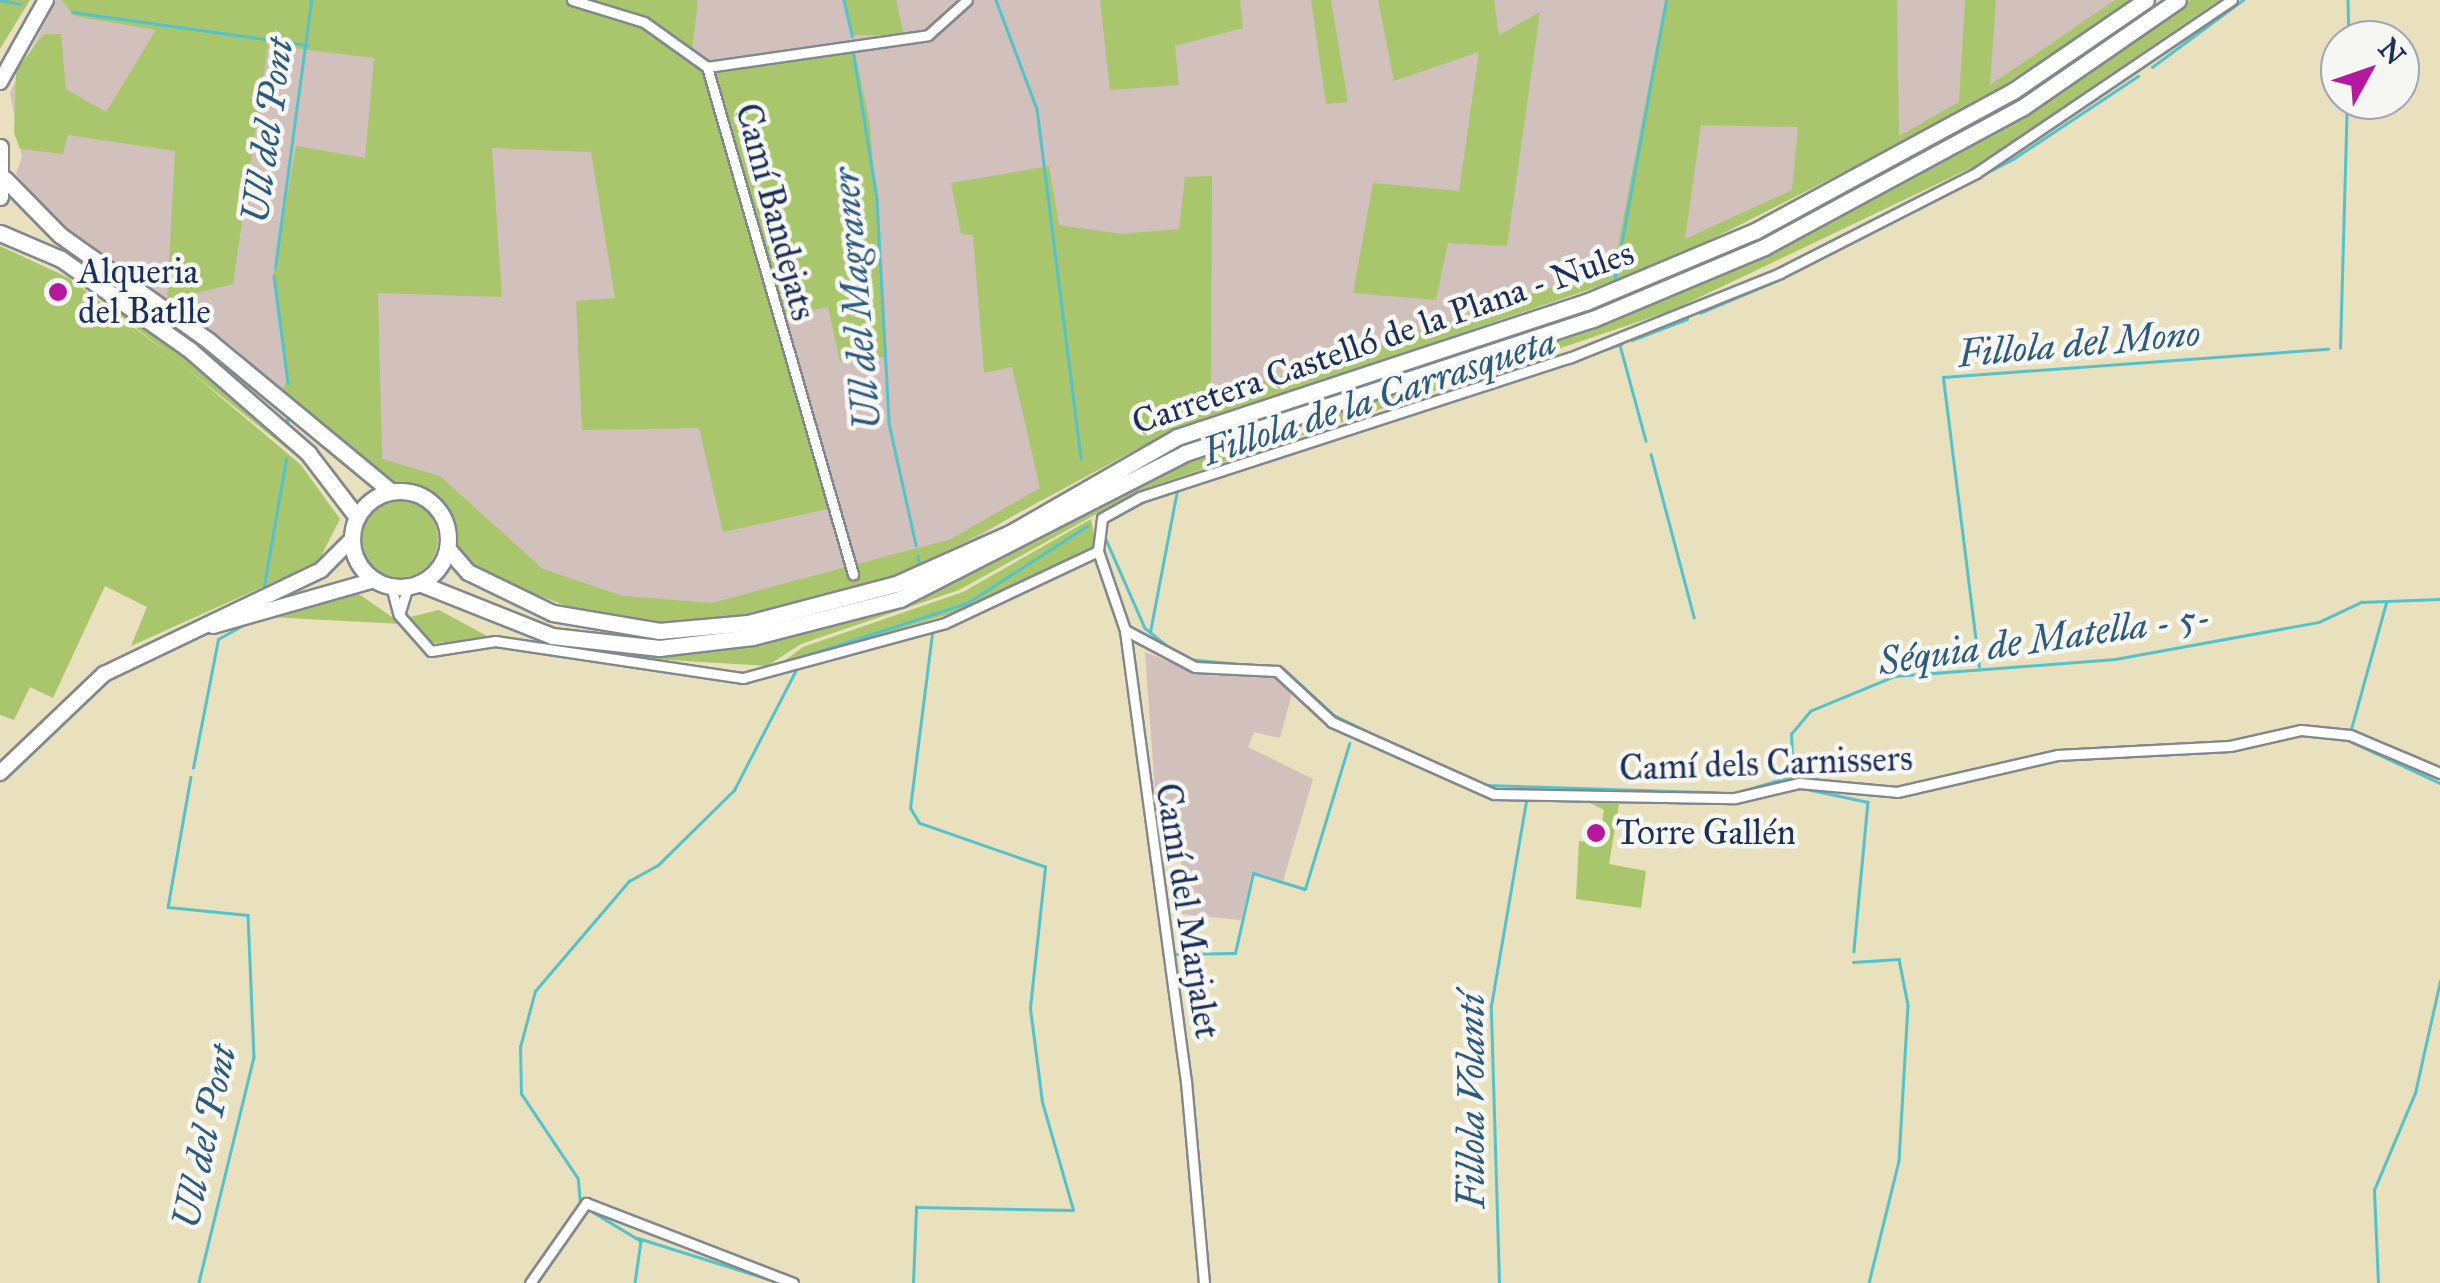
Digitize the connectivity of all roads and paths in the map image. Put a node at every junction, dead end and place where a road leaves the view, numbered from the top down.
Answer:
1 (42, 0) edge
2 (572, 0) edge
3 (967, 0) edge
4 (2146, 0) edge
5 (2178, 0) edge
6 (2232, 0) edge
7 (0, 61) edge
8 (707, 67) junction
9 (0, 82) edge
10 (0, 147) edge
11 (5, 179) junction
12 (0, 198) edge
13 (0, 233) edge
14 (390, 492) junction
15 (357, 517) junction
16 (352, 539) junction
17 (447, 548) junction
18 (1098, 551) junction
19 (853, 574) dead end
20 (383, 583) junction
21 (414, 584) junction
22 (399, 615) junction
23 (1124, 630) junction
24 (155, 645) junction
25 (0, 773) edge
26 (2440, 773) edge
27 (530, 1283) edge
28 (793, 1283) edge
29 (1204, 1283) edge

1 - 7 main road
1 - 9 main road
2 - 8 street, Camí Bandejats
3 - 8 street
4 - 17 main road, Carretera Castelló de la Plana - Nules
5 - 21 main road, Carretera Castelló de la Plana - Nules
6 - 18 street
8 - 19 street, Camí Bandejats
10 - 11 main road
11 - 12 main road
11 - 14 main road
13 - 15 main road
14 - 15 main road
14 - 17 main road
15 - 16 main road
16 - 20 main road
16 - 24 main road
17 - 21 main road
18 - 22 street
18 - 23 street, Camí del Marjalet
20 - 21 main road
20 - 22 street
20 - 24 main road
21 - 22 street
23 - 26 street, Camí dels Carnissers
23 - 29 street, Camí del Marjalet
24 - 25 main road
27 - 28 street

